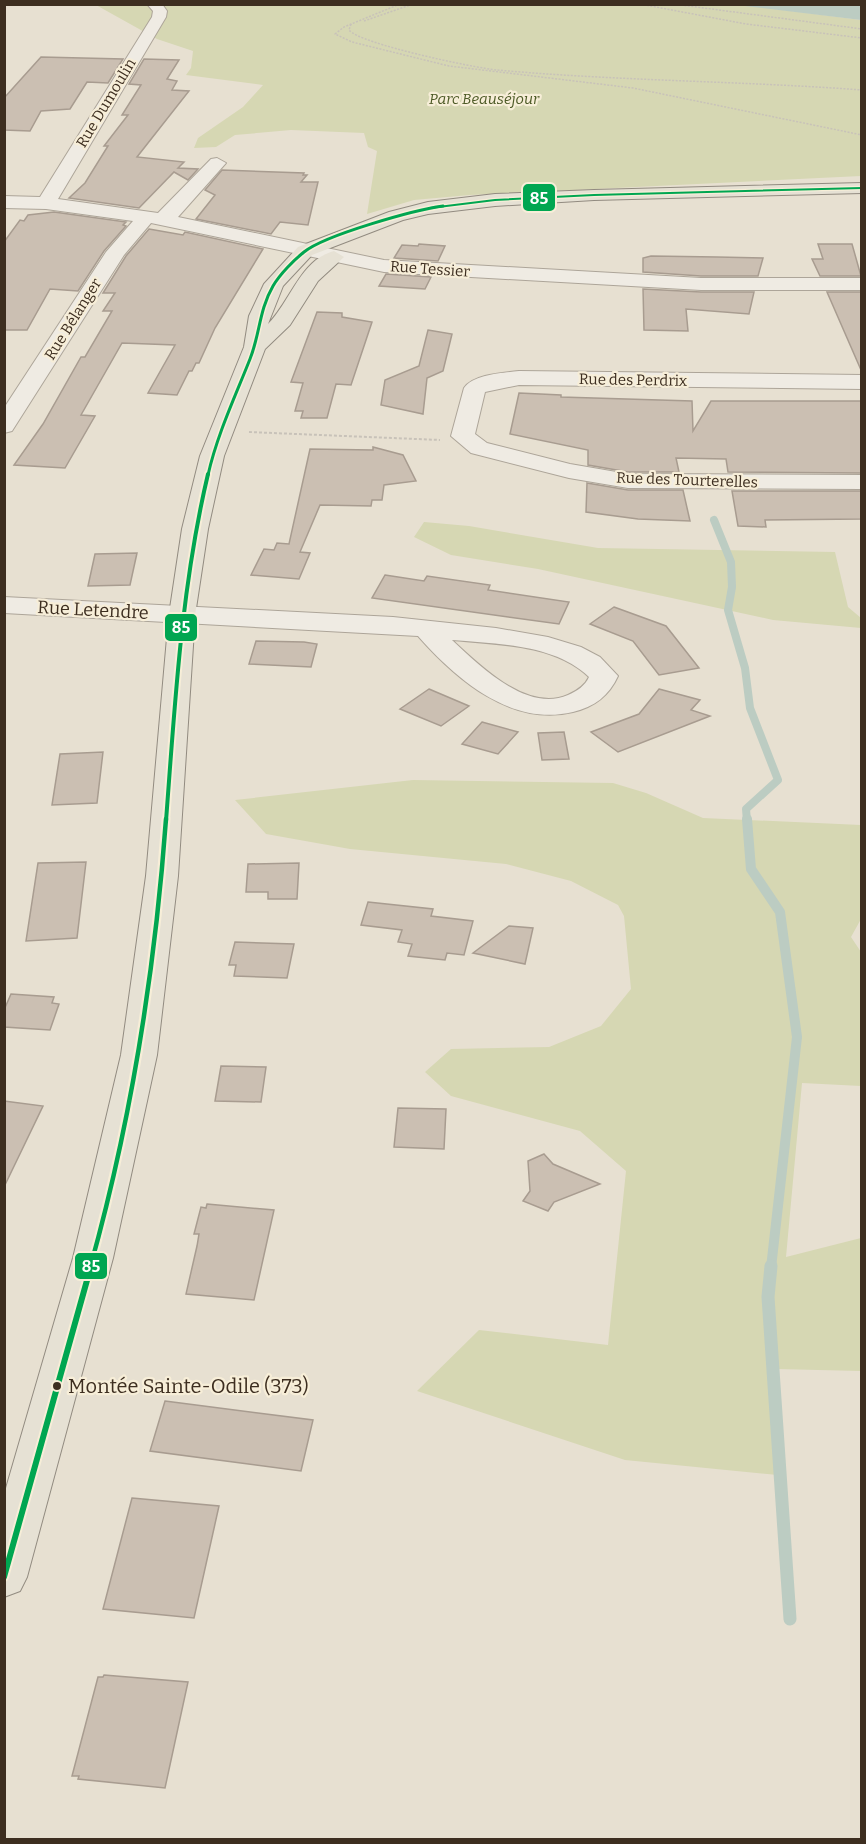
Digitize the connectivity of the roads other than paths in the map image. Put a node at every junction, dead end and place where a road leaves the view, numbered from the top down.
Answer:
1 (154, 4) edge
2 (217, 163) dead end
3 (861, 188) edge
4 (674, 195) junction
5 (12, 202) edge
6 (46, 203) junction
7 (155, 218) junction
8 (4, 223) edge
9 (305, 251) junction
10 (333, 257) junction
11 (861, 284) edge
12 (255, 347) junction
13 (861, 382) edge
14 (4, 426) edge
15 (474, 445) joint
16 (861, 482) edge
17 (4, 605) edge
18 (182, 615) junction
19 (426, 629) junction
20 (16, 1499) edge
21 (4, 1577) edge

1 - 6 street, Rue Dumoulin
2 - 7 street, Rue Bélanger
3 - 4 main road
4 - 9 main road
4 - 10 main road
5 - 6 street, Rue Tessier
5 - 8 street
6 - 7 street, Rue Tessier
7 - 9 street, Rue Tessier
7 - 14 street, Rue Bélanger
9 - 10 street, Rue Tessier
9 - 12 main road
10 - 11 street, Rue Tessier
10 - 12 main road
12 - 18 main road
13 - 15 street, Rue des Perdrix
15 - 16 street, Rue des Tourterelles
17 - 18 street, Rue Letendre
18 - 19 street, Rue Letendre
18 - 20 main road
19 - 19 street, Rue Letendre
20 - 21 main road

